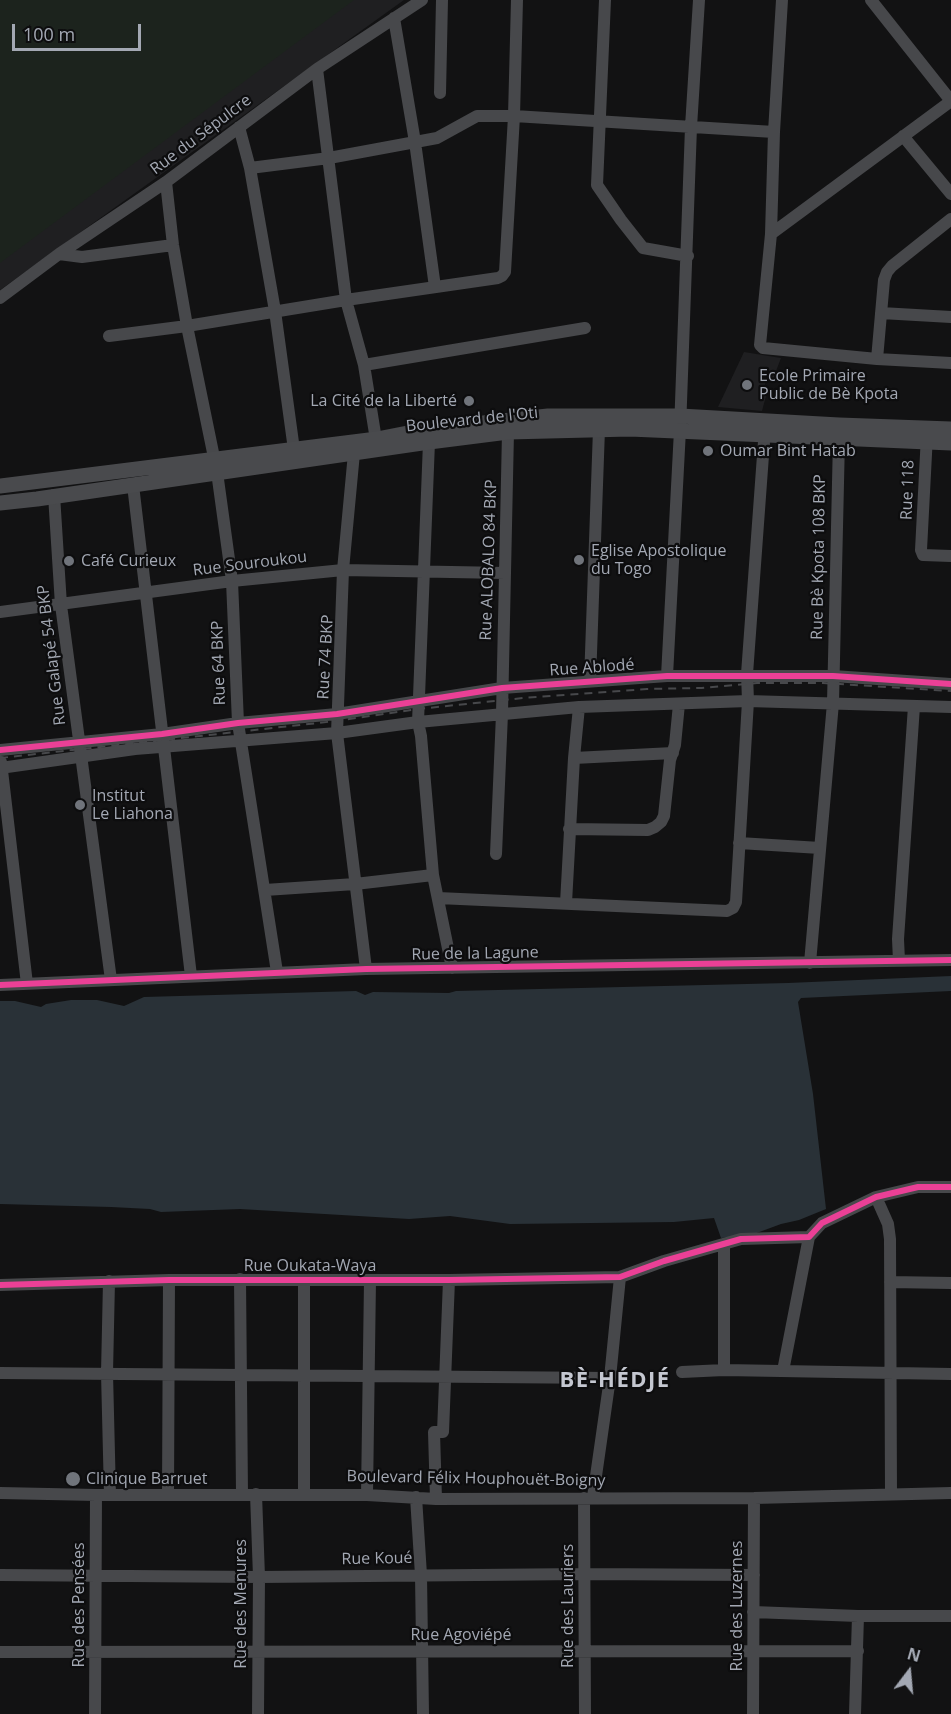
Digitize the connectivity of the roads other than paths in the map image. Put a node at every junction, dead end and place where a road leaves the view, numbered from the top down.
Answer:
1 (422, 0) edge
2 (442, 0) edge
3 (517, 0) edge
4 (605, 0) edge
5 (699, 0) edge
6 (782, 0) edge
7 (871, 0) edge
8 (394, 18) junction
9 (318, 69) junction
10 (440, 93) dead end
11 (951, 101) edge
12 (514, 116) junction
13 (600, 122) junction
14 (238, 127) junction
15 (691, 127) junction
16 (774, 132) junction
17 (903, 136) junction
18 (415, 142) junction
19 (328, 158) junction
20 (250, 168) junction
21 (166, 182) junction
22 (951, 194) edge
23 (951, 219) edge
24 (771, 234) junction
25 (173, 245) junction
26 (59, 254) junction
27 (688, 256) junction
28 (435, 288) junction
29 (0, 298) edge
30 (346, 300) junction
31 (275, 311) junction
32 (881, 313) junction
33 (951, 317) edge
34 (187, 326) junction
35 (585, 328) dead end
36 (109, 336) dead end
37 (877, 359) junction
38 (951, 363) edge
39 (364, 365) junction
40 (549, 423) junction
41 (680, 423) junction
42 (765, 428) junction
43 (599, 429) junction
44 (951, 429) edge
45 (508, 432) junction
46 (927, 434) junction
47 (839, 439) junction
48 (429, 442) junction
49 (951, 443) edge
50 (377, 444) junction
51 (354, 453) junction
52 (294, 455) junction
53 (216, 465) junction
54 (133, 485) junction
55 (0, 486) edge
56 (54, 495) junction
57 (0, 503) edge
58 (951, 556) edge
59 (344, 570) junction
60 (424, 571) junction
61 (506, 573) junction
62 (232, 581) junction
63 (147, 594) junction
64 (60, 605) junction
65 (0, 612) edge
66 (747, 674) junction
67 (667, 676) junction
68 (833, 676) junction
69 (590, 681) junction
70 (951, 684) edge
71 (502, 688) junction
72 (418, 701) junction
73 (748, 701) junction
74 (833, 703) junction
75 (679, 704) junction
76 (914, 706) junction
77 (579, 707) junction
78 (951, 707) edge
79 (337, 714) junction
80 (502, 714) junction
81 (418, 722) junction
82 (238, 723) junction
83 (337, 733) junction
84 (163, 740) junction
85 (240, 740) junction
86 (79, 741) junction
87 (0, 750) edge
88 (673, 753) junction
89 (82, 757) junction
90 (574, 758) junction
91 (1, 764) edge
92 (569, 828) junction
93 (739, 843) junction
94 (820, 848) junction
95 (496, 854) dead end
96 (434, 875) junction
97 (355, 884) junction
98 (265, 890) junction
99 (438, 898) junction
100 (566, 903) junction
101 (951, 960) edge
102 (899, 961) junction
103 (810, 963) junction
104 (452, 968) junction
105 (366, 969) junction
106 (277, 972) junction
107 (191, 976) junction
108 (111, 980) junction
109 (27, 984) junction
110 (0, 985) edge
111 (951, 1187) edge
112 (876, 1197) junction
113 (809, 1237) junction
114 (724, 1244) junction
115 (620, 1277) junction
116 (240, 1279) junction
117 (169, 1280) junction
118 (304, 1280) junction
119 (370, 1280) junction
120 (449, 1280) junction
121 (109, 1281) junction
122 (890, 1282) junction
123 (951, 1283) edge
124 (0, 1285) edge
125 (724, 1370) junction
126 (783, 1371) junction
127 (682, 1372) dead end
128 (0, 1373) edge
129 (107, 1373) junction
130 (169, 1374) junction
131 (889, 1374) junction
132 (951, 1374) edge
133 (240, 1375) junction
134 (304, 1376) junction
135 (370, 1376) junction
136 (444, 1376) junction
137 (610, 1377) junction
138 (0, 1493) edge
139 (951, 1493) edge
140 (168, 1494) junction
141 (242, 1494) junction
142 (256, 1494) junction
143 (304, 1494) junction
144 (891, 1494) junction
145 (96, 1495) junction
146 (110, 1495) junction
147 (367, 1495) junction
148 (416, 1497) junction
149 (588, 1498) junction
150 (754, 1498) junction
151 (436, 1499) junction
152 (585, 1574) junction
153 (0, 1575) edge
154 (96, 1575) junction
155 (421, 1575) junction
156 (754, 1575) junction
157 (259, 1577) junction
158 (753, 1612) junction
159 (858, 1616) junction
160 (951, 1616) edge
161 (421, 1651) junction
162 (754, 1651) junction
163 (858, 1651) junction
164 (0, 1652) edge
165 (259, 1652) junction
166 (585, 1652) junction
167 (95, 1653) junction
168 (95, 1714) edge
169 (258, 1714) edge
170 (423, 1714) edge
171 (585, 1714) edge
172 (753, 1714) edge
173 (855, 1714) edge

1 - 8 street, Rue du Sépulcre
2 - 10 street
3 - 12 street
4 - 13 street
5 - 15 street
6 - 16 street
7 - 11 street
8 - 9 street, Rue du Sépulcre
8 - 18 street
9 - 14 street, Rue du Sépulcre
9 - 19 street
11 - 17 street
12 - 13 street
12 - 18 street
12 - 28 street
13 - 15 street
13 - 27 street
14 - 20 street
14 - 21 street, Rue du Sépulcre
15 - 16 street
15 - 27 street
16 - 24 street
17 - 22 street
17 - 24 street
18 - 19 street
18 - 28 street
19 - 20 street
19 - 30 street
20 - 31 street
21 - 25 street, Rue 64 BKP
21 - 26 street, Rue du Sépulcre
23 - 32 street
24 - 37 street
25 - 26 street
25 - 34 street, Rue 64 BKP
26 - 29 street, Rue du Sépulcre
27 - 41 street
28 - 30 street
30 - 31 street
30 - 39 street
31 - 34 street
31 - 52 street
32 - 33 street
32 - 37 street
34 - 36 street
34 - 53 street, Rue 64 BKP
35 - 39 street
37 - 38 street
39 - 50 street
40 - 41 main road, Boulevard de l'Oti
40 - 43 main road, Boulevard de l'Oti
40 - 45 main road, Boulevard de l'Oti
40 - 50 main road, Boulevard de l'Oti
41 - 42 main road, Boulevard de l'Oti
41 - 43 main road, Boulevard de l'Oti
41 - 67 street
42 - 46 main road, Boulevard de l'Oti
42 - 47 main road, Boulevard de l'Oti
42 - 66 street
43 - 69 street
44 - 46 main road, Boulevard de l'Oti
45 - 48 main road, Boulevard de l'Oti
45 - 61 street, Rue ALOBALO 84 BKP
46 - 47 main road, Boulevard de l'Oti
46 - 49 main road, Boulevard de l'Oti
46 - 58 street, Rue 118
47 - 68 street, Rue Bè Kpota 108 BKP
48 - 50 main road, Boulevard de l'Oti
48 - 60 street
50 - 51 main road, Boulevard de l'Oti
50 - 52 main road, Boulevard de l'Oti
51 - 52 main road, Boulevard de l'Oti
51 - 59 street, Rue 74 BKP
52 - 53 main road, Boulevard de l'Oti
53 - 54 main road, Boulevard de l'Oti
53 - 55 main road, Boulevard de l'Oti
53 - 62 street, Rue 64 BKP
54 - 56 main road, Boulevard de l'Oti
54 - 63 street
56 - 57 main road, Boulevard de l'Oti
56 - 64 street, Rue Galapé 54 BKP
59 - 60 street, Rue Souroukou
59 - 62 street, Rue Souroukou
59 - 79 street, Rue 74 BKP
60 - 61 street, Rue Souroukou
60 - 72 street
61 - 71 street, Rue ALOBALO 84 BKP
62 - 63 street, Rue Souroukou
62 - 82 street, Rue 64 BKP
63 - 64 street, Rue Souroukou
63 - 84 street
64 - 65 street, Rue Souroukou
64 - 86 street, Rue Galapé 54 BKP
66 - 67 street, Rue Ablodé
66 - 68 street, Rue Ablodé
66 - 73 street
67 - 69 street, Rue Ablodé
68 - 70 street, Rue Ablodé
68 - 74 street, Rue Bè Kpota 108 BKP
69 - 71 street, Rue Ablodé
71 - 72 street, Rue Ablodé
71 - 80 street, Rue ALOBALO 84 BKP
72 - 79 street, Rue Ablodé
72 - 81 street
73 - 74 street
73 - 75 street
73 - 93 street
74 - 76 street
74 - 94 street, Rue Bè Kpota 108 BKP
75 - 77 street
75 - 88 street
76 - 78 street
76 - 102 street
77 - 80 street
77 - 90 street
79 - 82 street, Rue Ablodé
79 - 83 street, Rue 74 BKP
80 - 81 street
80 - 95 street, Rue ALOBALO 84 BKP
81 - 83 street
81 - 96 street
82 - 84 street, Rue Ablodé
82 - 85 street, Rue 64 BKP
83 - 85 street
83 - 97 street, Rue 74 BKP
84 - 85 street
84 - 86 street
84 - 89 street
84 - 107 street
85 - 98 street, Rue 64 BKP
86 - 87 street
86 - 89 street, Rue Galapé 54 BKP
88 - 90 street
88 - 92 street
89 - 91 street
89 - 108 street, Rue Galapé 54 BKP
90 - 92 street
91 - 109 street
92 - 100 street
93 - 94 street
93 - 100 street
94 - 103 street, Rue Bè Kpota 108 BKP
96 - 97 street
96 - 99 street
97 - 98 street
97 - 105 street, Rue 74 BKP
98 - 106 street, Rue 64 BKP
99 - 100 street
99 - 104 street
101 - 102 street, Rue de la Lagune
102 - 103 street, Rue de la Lagune
103 - 104 street, Rue de la Lagune
104 - 105 street, Rue de la Lagune
105 - 106 street, Rue de la Lagune
106 - 107 street, Rue de la Lagune
107 - 108 street, Rue de la Lagune
108 - 109 street, Rue de la Lagune
109 - 110 street, Rue de la Lagune
111 - 112 street
112 - 113 street
112 - 122 street
113 - 114 street, Rue Oukata-Waya
113 - 126 street
114 - 115 street, Rue Oukata-Waya
114 - 125 street
115 - 120 street, Rue Oukata-Waya
115 - 137 street, Rue des Lauriers
116 - 117 street, Rue Oukata-Waya
116 - 118 street, Rue Oukata-Waya
116 - 133 street
117 - 121 street, Rue Oukata-Waya
117 - 130 street
118 - 119 street, Rue Oukata-Waya
118 - 134 street
119 - 120 street, Rue Oukata-Waya
119 - 135 street
120 - 136 street
121 - 124 street, Rue Oukata-Waya
121 - 129 street
122 - 123 street
122 - 131 street
125 - 126 street
125 - 127 street
126 - 131 street
128 - 129 street
129 - 130 street
129 - 146 street
130 - 133 street
130 - 140 street
131 - 132 street
131 - 144 street
133 - 134 street
133 - 141 street
134 - 135 street
134 - 143 street
135 - 136 street
135 - 147 street
136 - 137 street
136 - 151 street
137 - 149 street, Rue des Lauriers
138 - 145 street, Boulevard Félix Houphouët-Boigny
139 - 144 street, Boulevard Félix Houphouët-Boigny
140 - 141 street, Boulevard Félix Houphouët-Boigny
140 - 146 street, Boulevard Félix Houphouët-Boigny
141 - 142 street, Boulevard Félix Houphouët-Boigny
142 - 143 street, Boulevard Félix Houphouët-Boigny
142 - 157 street, Rue des Menures
143 - 147 street, Boulevard Félix Houphouët-Boigny
144 - 150 street, Boulevard Félix Houphouët-Boigny
145 - 146 street, Boulevard Félix Houphouët-Boigny
145 - 154 street, Rue des Pensées
147 - 148 street, Boulevard Félix Houphouët-Boigny
148 - 151 street, Boulevard Félix Houphouët-Boigny
148 - 155 street
149 - 150 street, Boulevard Félix Houphouët-Boigny
149 - 151 street, Boulevard Félix Houphouët-Boigny
149 - 152 street, Rue des Lauriers
150 - 156 street, Rue des Luzernes
152 - 155 street, Rue Koué
152 - 156 street, Rue Koué
152 - 166 street, Rue des Lauriers
153 - 154 street, Rue Koué
154 - 157 street, Rue Koué
154 - 167 street, Rue des Pensées
155 - 157 street, Rue Koué
155 - 161 street
156 - 158 street, Rue des Luzernes
157 - 165 street, Rue des Menures
158 - 159 street
158 - 162 street, Rue des Luzernes
159 - 160 street
159 - 163 street
161 - 165 street, Rue Agoviépé
161 - 166 street, Rue Agoviépé
161 - 170 street
162 - 163 street, Rue Agoviépé
162 - 166 street, Rue Agoviépé
162 - 172 street, Rue des Luzernes
163 - 173 street
164 - 167 street, Rue Agoviépé
165 - 167 street, Rue Agoviépé
165 - 169 street, Rue des Menures
166 - 171 street, Rue des Lauriers
167 - 168 street, Rue des Pensées

